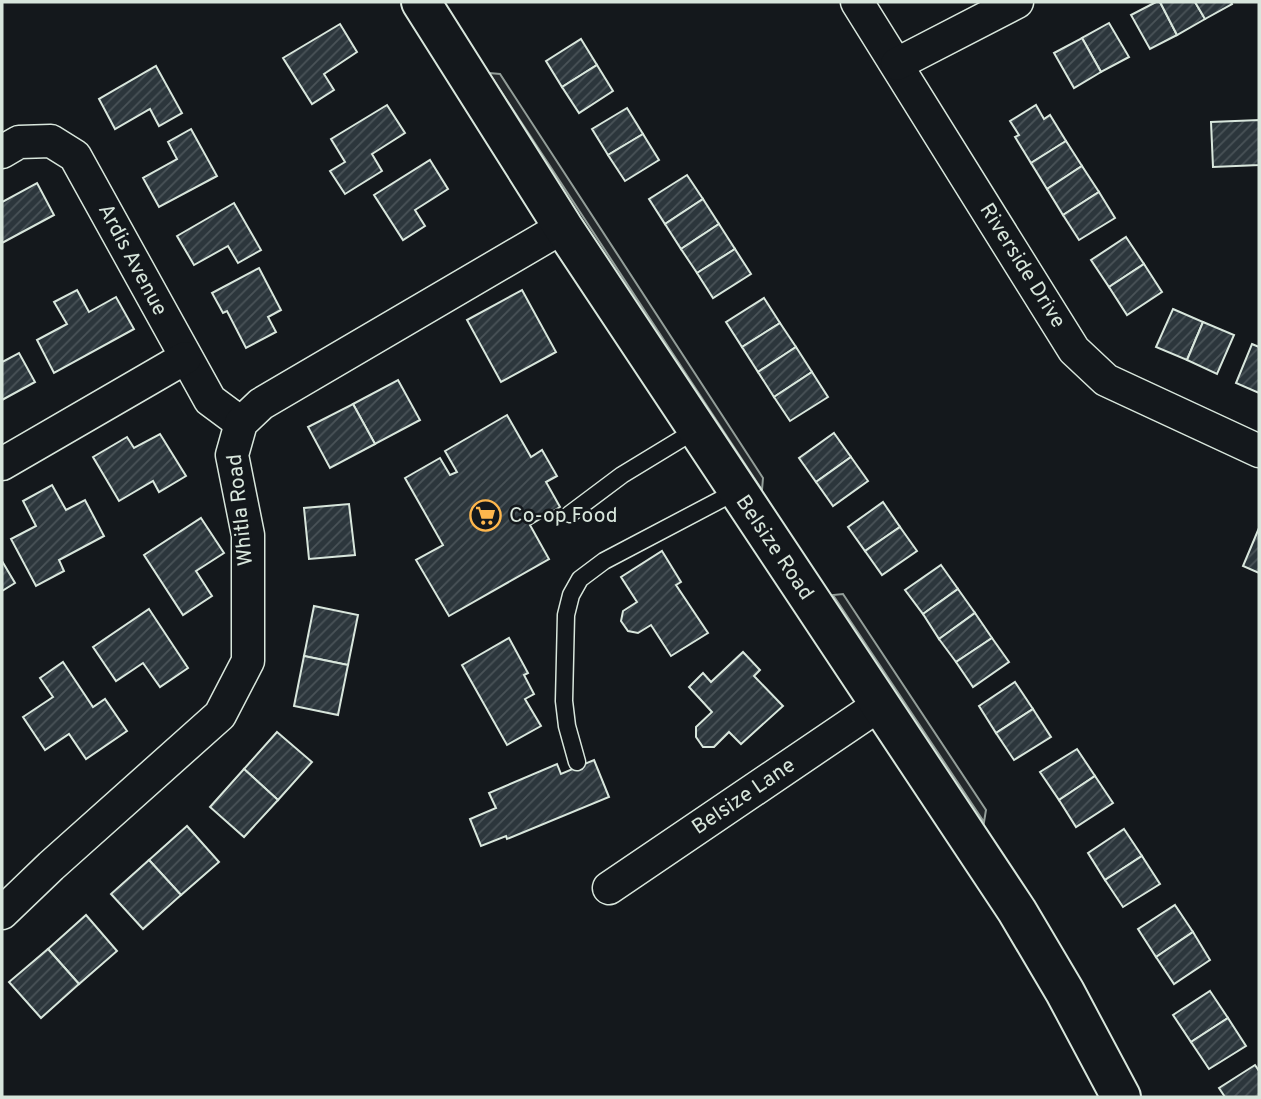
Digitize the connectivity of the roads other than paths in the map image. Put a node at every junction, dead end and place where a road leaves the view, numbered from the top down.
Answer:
1 (421, 2) edge
2 (857, 2) edge
3 (1017, 2) edge
4 (897, 64) junction
5 (2, 152) edge
6 (563, 228) junction
7 (185, 358) junction
8 (242, 423) junction
9 (696, 430) junction
10 (1259, 451) edge
11 (2, 464) edge
12 (737, 491) junction
13 (570, 514) dead end
14 (879, 705) junction
15 (577, 762) dead end
16 (610, 888) dead end
17 (2, 913) edge
18 (1121, 1097) edge

1 - 6 street, Belsize Road
2 - 4 street, Riverside Drive
3 - 4 street
4 - 10 street, Riverside Drive
5 - 7 street, Ardis Avenue
6 - 8 street, Whitla Road
6 - 9 street, Belsize Road
7 - 8 street, Ardis Avenue
7 - 11 street
8 - 17 street, Whitla Road
9 - 12 street, Belsize Road
9 - 13 lane
12 - 14 street, Belsize Road
12 - 15 lane
14 - 16 street, Belsize Lane
14 - 18 street, Belsize Road

